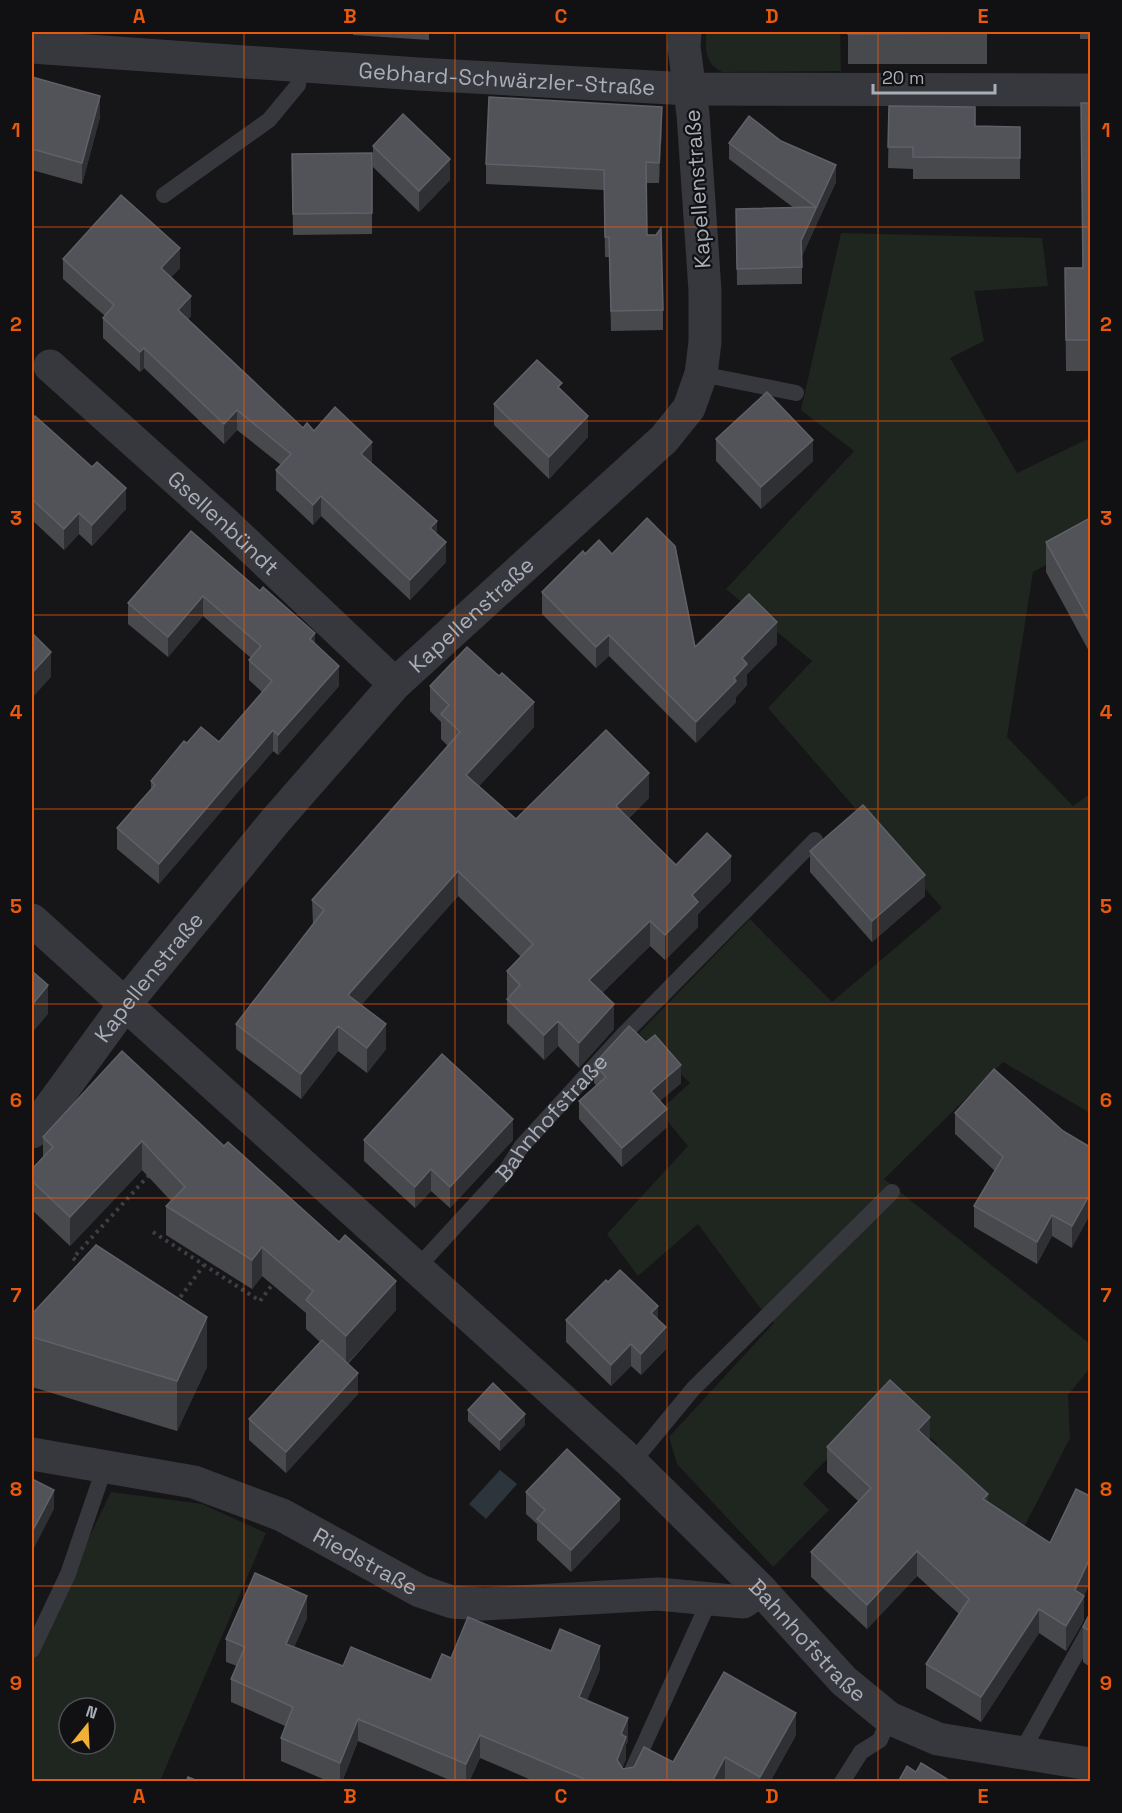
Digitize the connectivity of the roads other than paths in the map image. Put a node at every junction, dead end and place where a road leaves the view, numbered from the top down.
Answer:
1 (685, 32) edge
2 (32, 47) edge
3 (302, 66) junction
4 (689, 89) junction
5 (1090, 90) edge
6 (164, 195) dead end
7 (50, 366) dead end
8 (701, 374) junction
9 (796, 393) dead end
10 (395, 684) junction
11 (815, 840) dead end
12 (32, 920) edge
13 (126, 1003) junction
14 (32, 1132) edge
15 (892, 1192) dead end
16 (417, 1268) junction
17 (32, 1454) edge
18 (632, 1463) junction
19 (105, 1466) junction
20 (761, 1590) junction
21 (710, 1599) junction
22 (1090, 1629) edge
23 (32, 1650) edge
24 (889, 1718) junction
25 (1022, 1751) junction
26 (1090, 1764) edge
27 (627, 1782) edge
28 (842, 1782) edge

1 - 4 street, Kapellenstraße
2 - 3 street, Gebhard-Schwärzler-Straße
3 - 4 street, Gebhard-Schwärzler-Straße
3 - 6 lane
4 - 5 street, Gebhard-Schwärzler-Straße
4 - 8 street, Kapellenstraße
7 - 10 street, Gsellenbündt
8 - 9 lane
8 - 10 street, Kapellenstraße
10 - 13 street, Kapellenstraße
11 - 16 lane, Bahnhofstraße
12 - 13 street, Bahnhofstraße
13 - 14 street, Kapellenstraße
13 - 16 street, Bahnhofstraße
15 - 18 lane
16 - 18 street, Bahnhofstraße
17 - 19 street, Riedstraße
18 - 20 street, Bahnhofstraße
19 - 21 street, Riedstraße
19 - 23 lane
20 - 21 street, Riedstraße
20 - 24 street, Bahnhofstraße
21 - 27 lane
22 - 25 lane
24 - 25 street, Bahnhofstraße
24 - 28 lane
25 - 26 street, Bahnhofstraße

